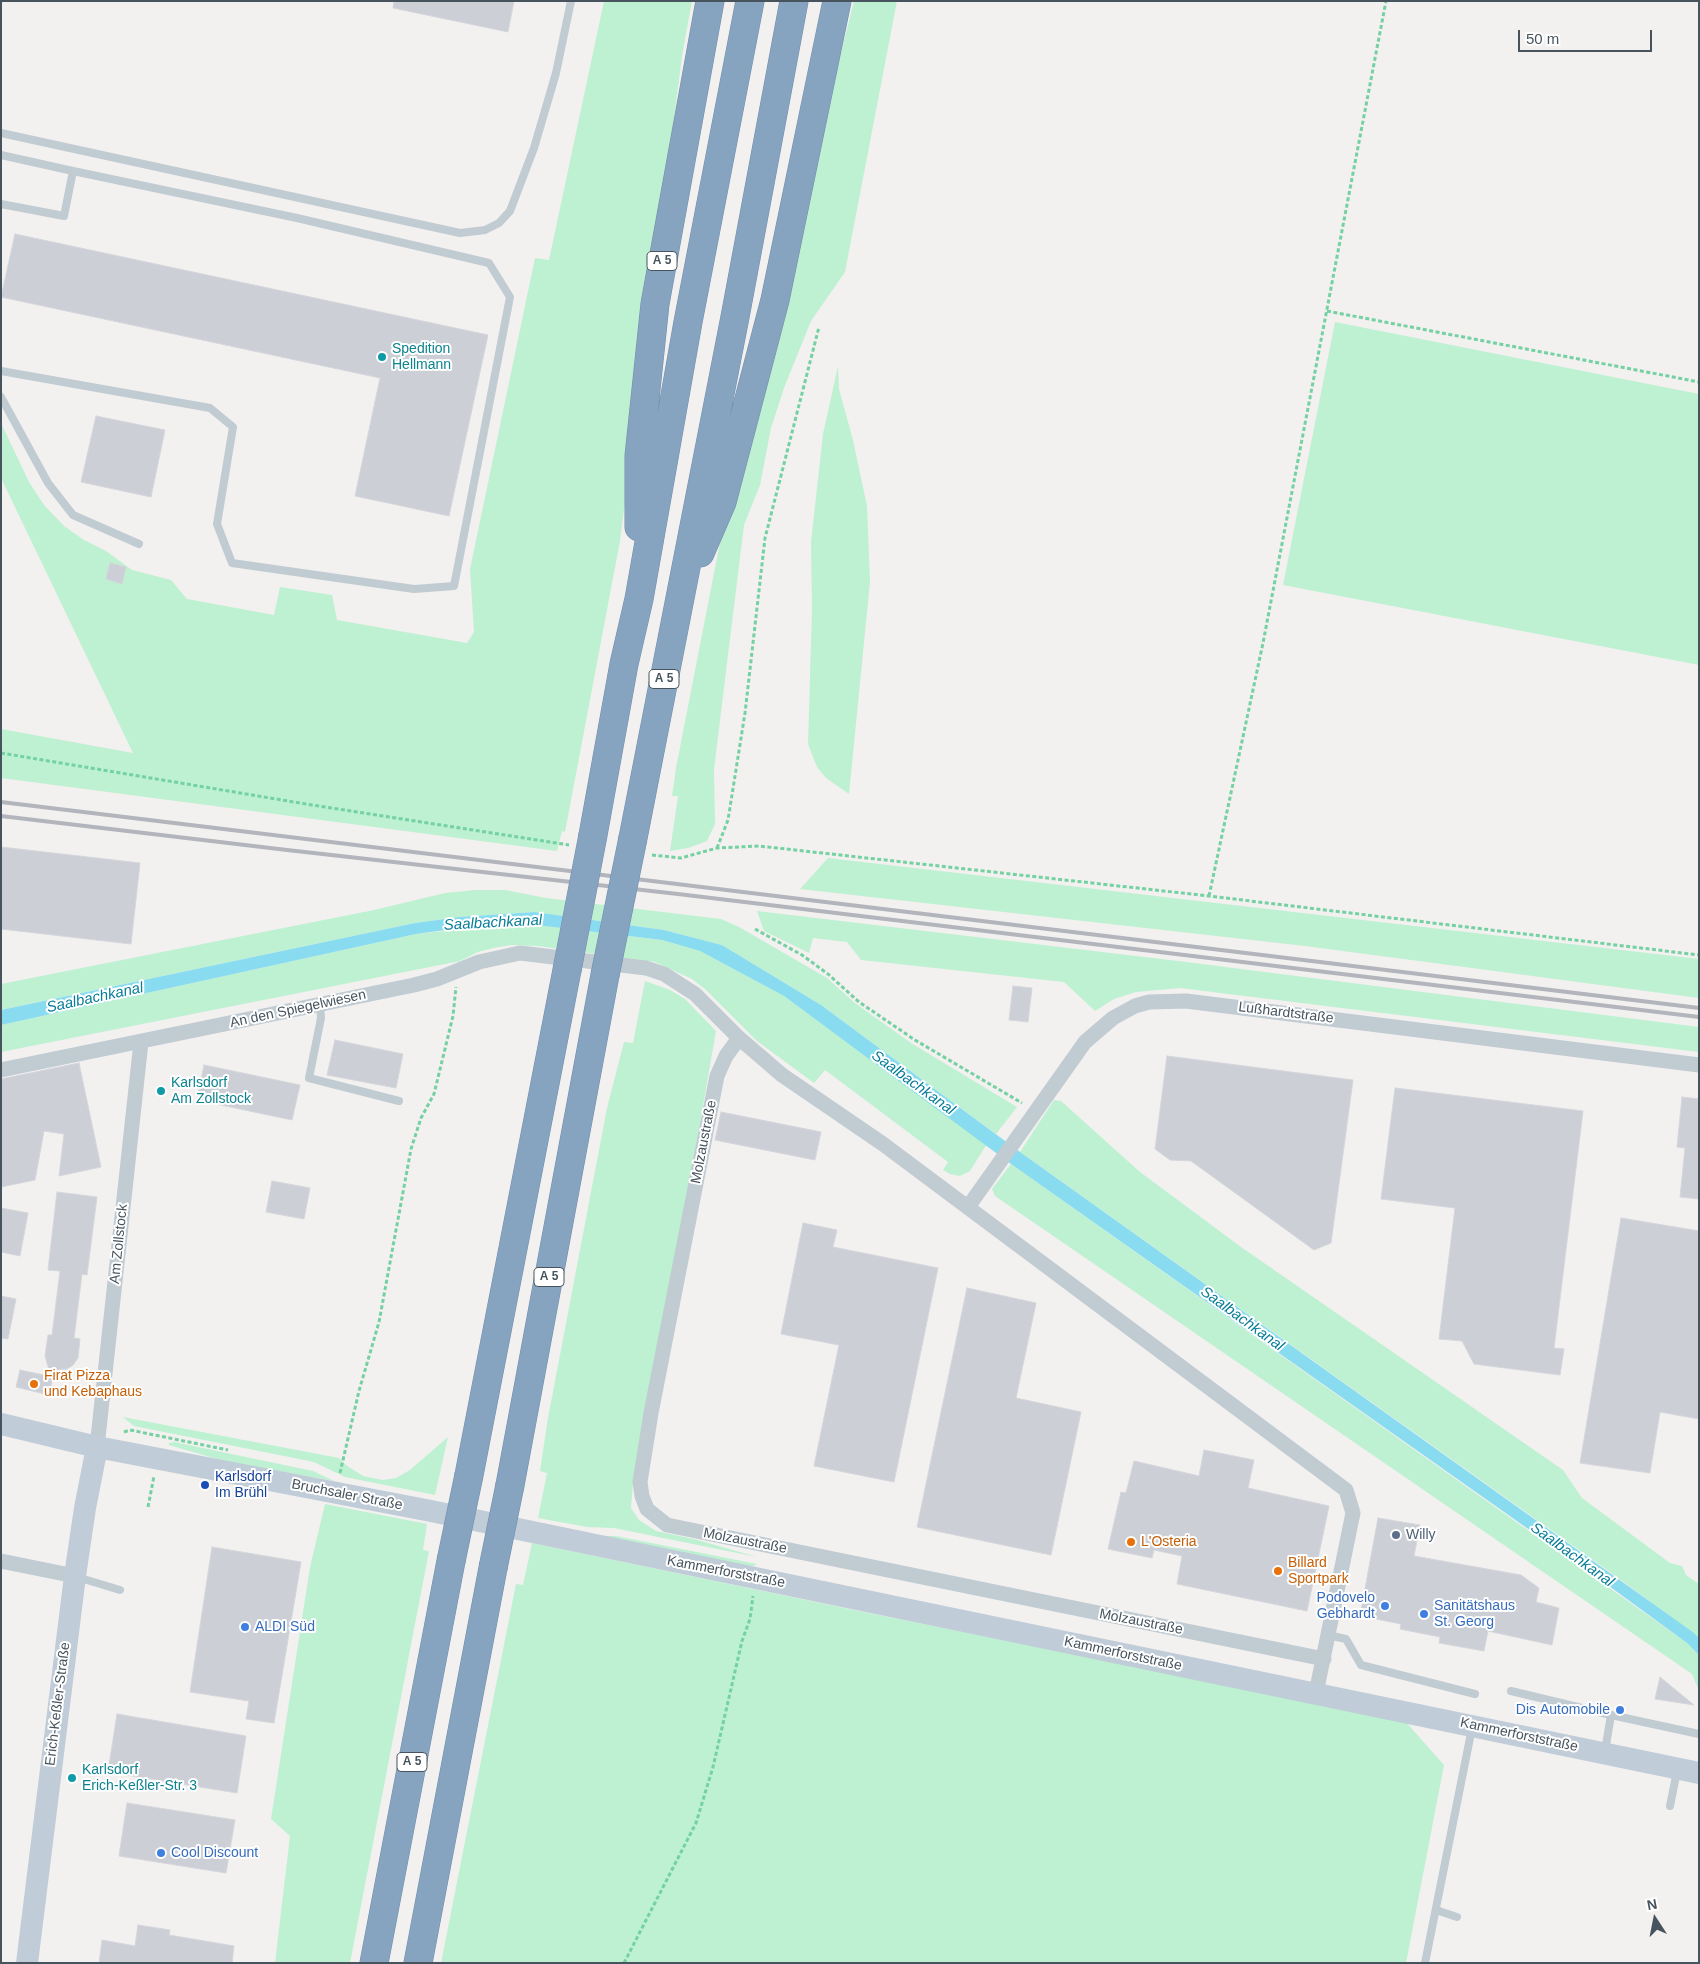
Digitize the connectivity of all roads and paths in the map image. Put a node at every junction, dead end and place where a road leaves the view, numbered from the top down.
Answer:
1 (571, 1) edge
2 (710, 1) edge
3 (750, 1) edge
4 (794, 1) edge
5 (837, 1) edge
6 (1386, 1) edge
7 (1, 133) edge
8 (1, 155) edge
9 (73, 171) junction
10 (1, 204) edge
11 (1327, 311) junction
12 (819, 326) dead end
13 (1, 371) edge
14 (1699, 382) edge
15 (1, 397) edge
16 (139, 544) dead end
17 (639, 599) junction
18 (678, 603) junction
19 (1, 753) edge
20 (584, 840) junction
21 (637, 846) junction
22 (716, 848) junction
23 (1210, 896) junction
24 (754, 929) dead end
25 (1699, 954) edge
26 (599, 968) junction
27 (459, 970) junction
28 (320, 1004) junction
29 (739, 1038) junction
30 (141, 1042) junction
31 (1699, 1065) edge
32 (1, 1070) edge
33 (399, 1101) dead end
34 (1036, 1110) junction
35 (968, 1207) junction
36 (1, 1424) edge
37 (98, 1447) junction
38 (339, 1479) dead end
39 (546, 1536) joint
40 (1, 1561) edge
41 (75, 1576) junction
42 (756, 1578) junction
43 (120, 1590) dead end
44 (1328, 1635) junction
45 (1324, 1659) junction
46 (1511, 1691) dead end
47 (1316, 1693) junction
48 (1475, 1694) dead end
49 (1611, 1715) junction
50 (1472, 1726) junction
51 (1699, 1734) edge
52 (1604, 1753) junction
53 (1688, 1770) edge
54 (1670, 1806) dead end
55 (1436, 1910) junction
56 (1457, 1917) dead end
57 (27, 1963) edge
58 (374, 1963) edge
59 (418, 1963) edge
60 (624, 1963) edge
61 (1425, 1963) edge

1 - 7 lane
2 - 17 highway, A 5
3 - 17 highway, A 5
4 - 18 highway, A 5
5 - 18 highway
6 - 11 path
8 - 9 lane
9 - 10 lane
9 - 13 lane
11 - 14 path
11 - 23 path
12 - 22 path
15 - 16 lane
17 - 20 highway, A 5
18 - 21 highway, A 5
19 - 20 path
20 - 58 highway, A 5, bridge
21 - 22 path
21 - 26 highway, A 5, bridge
22 - 23 path
23 - 25 path
24 - 34 path
26 - 27 street, An den Spiegelwiesen
26 - 29 street
26 - 59 highway, A 5, bridge
27 - 28 street, An den Spiegelwiesen
27 - 38 path
28 - 30 street, An den Spiegelwiesen
28 - 33 lane
29 - 35 street
29 - 45 street, Molzaustraße
30 - 32 street, An den Spiegelwiesen
30 - 37 street, Am Zollstock
31 - 34 street, Lußhardtstraße
34 - 35 street, Lußhardtstraße
35 - 44 street
36 - 37 street, Bruchsaler Straße
37 - 39 street, Bruchsaler Straße
37 - 41 street, Erich-Keßler-Straße
39 - 42 street, Kammerforststraße
40 - 41 street
41 - 43 lane
41 - 57 street, Erich-Keßler-Straße
42 - 47 street, Kammerforststraße
42 - 60 path
44 - 45 street
44 - 48 lane
45 - 47 street
46 - 49 lane
47 - 50 street, Kammerforststraße
49 - 51 lane
49 - 52 lane
50 - 52 street, Kammerforststraße
50 - 55 lane
52 - 53 street, Kammerforststraße
53 - 54 lane
55 - 56 lane
55 - 61 lane

